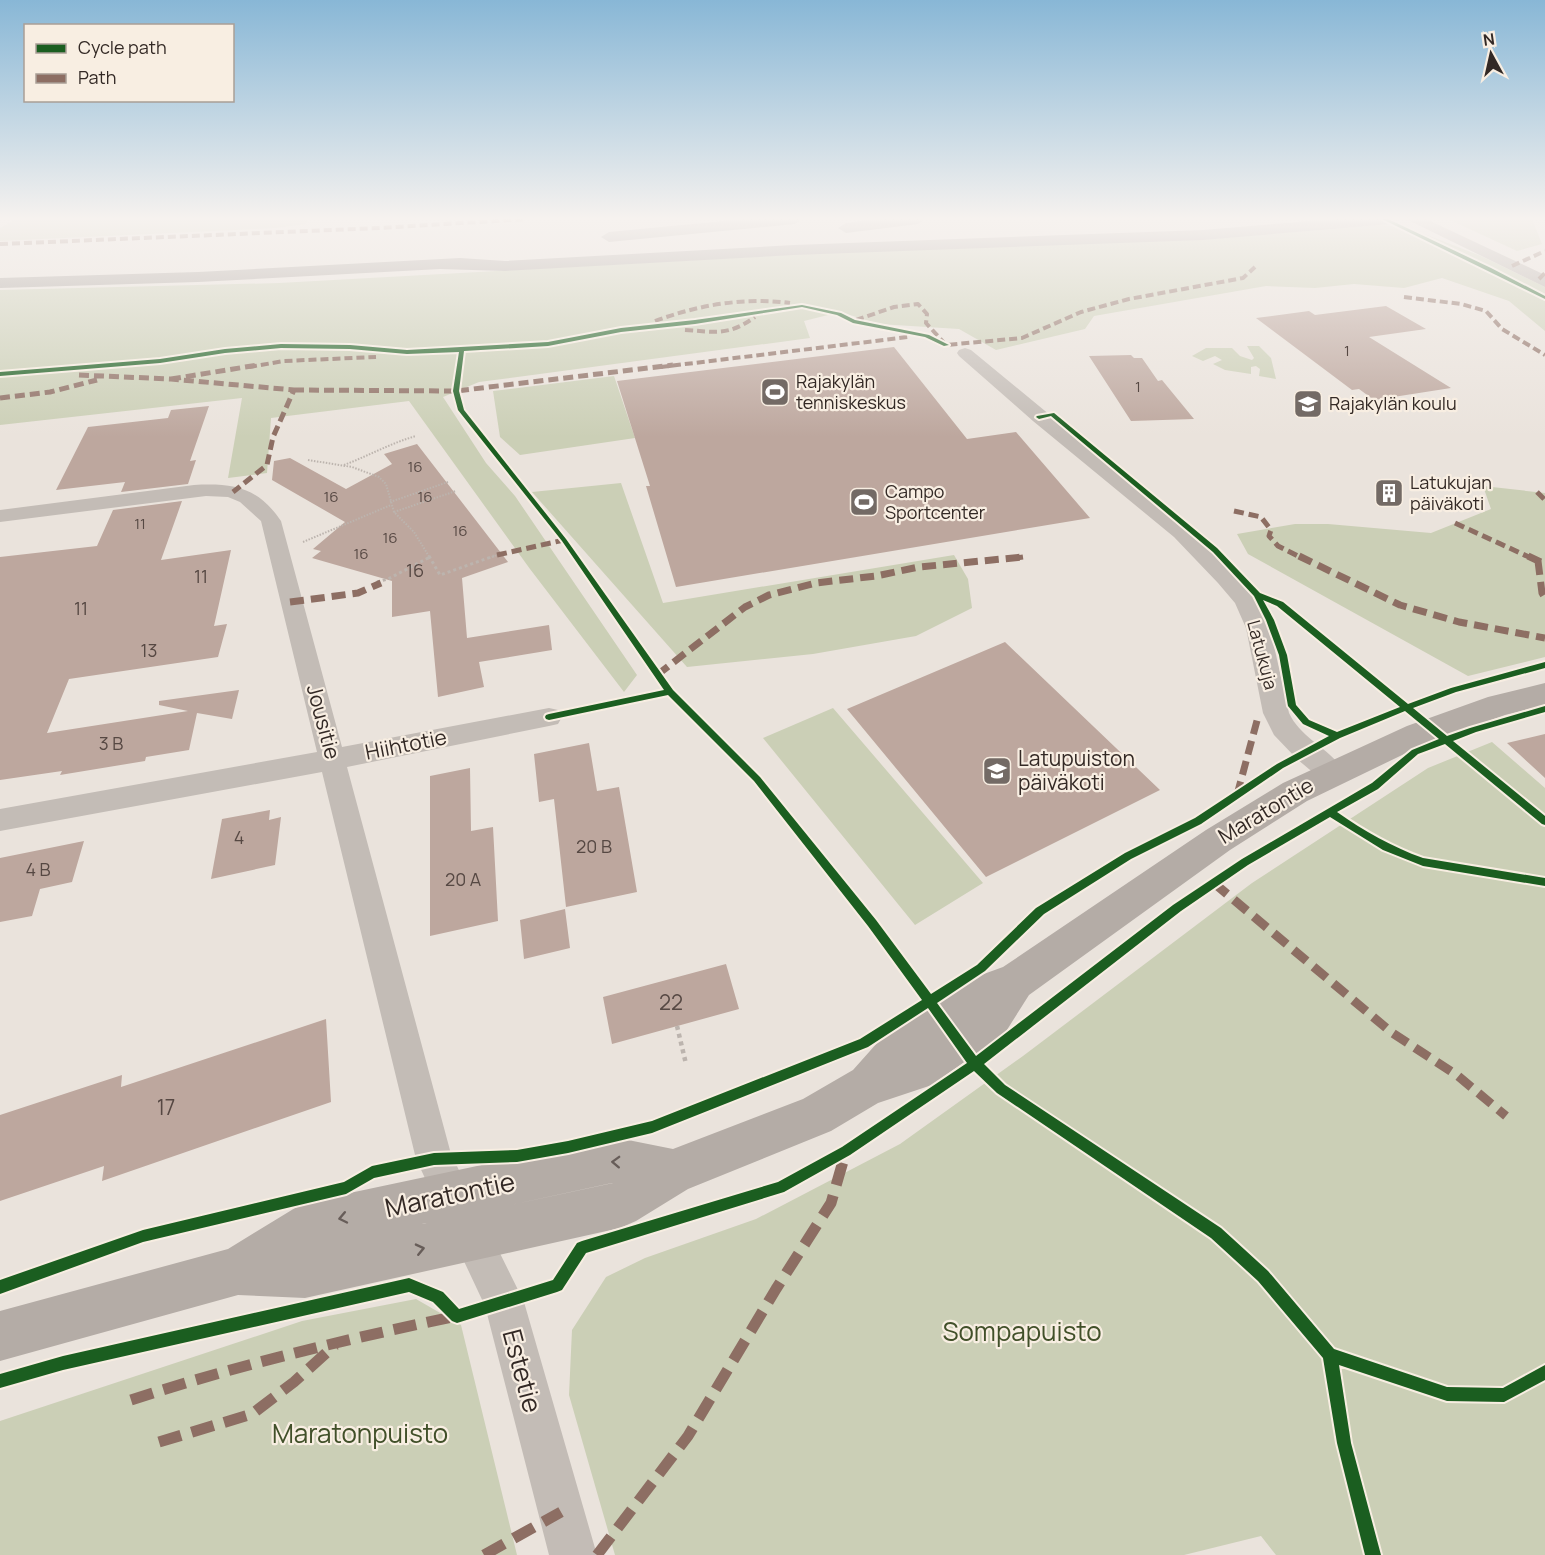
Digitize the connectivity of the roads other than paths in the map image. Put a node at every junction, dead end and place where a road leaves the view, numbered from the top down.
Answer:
1 (965, 353) dead end
2 (0, 516) edge
3 (1545, 694) edge
4 (549, 717) dead end
5 (333, 759) junction
6 (1332, 773) junction
7 (0, 820) edge
8 (673, 1172) junction
9 (452, 1195) junction
10 (472, 1237) junction
11 (238, 1271) junction
12 (0, 1336) edge
13 (573, 1555) edge

1 - 6 street, Latukuja
2 - 5 street, Jousitie
3 - 6 main road, Maratontie
4 - 5 street, Hiihtotie
5 - 7 street, Hiihtotie
5 - 9 street, Jousitie
6 - 8 main road, Maratontie
8 -> 9 main road, Maratontie
8 - 10 main road, Maratontie
9 - 10 street, Estetie
9 -> 11 main road, Maratontie
11 -> 10 main road, Maratontie
10 - 13 street, Estetie
11 - 12 main road, Maratontie

